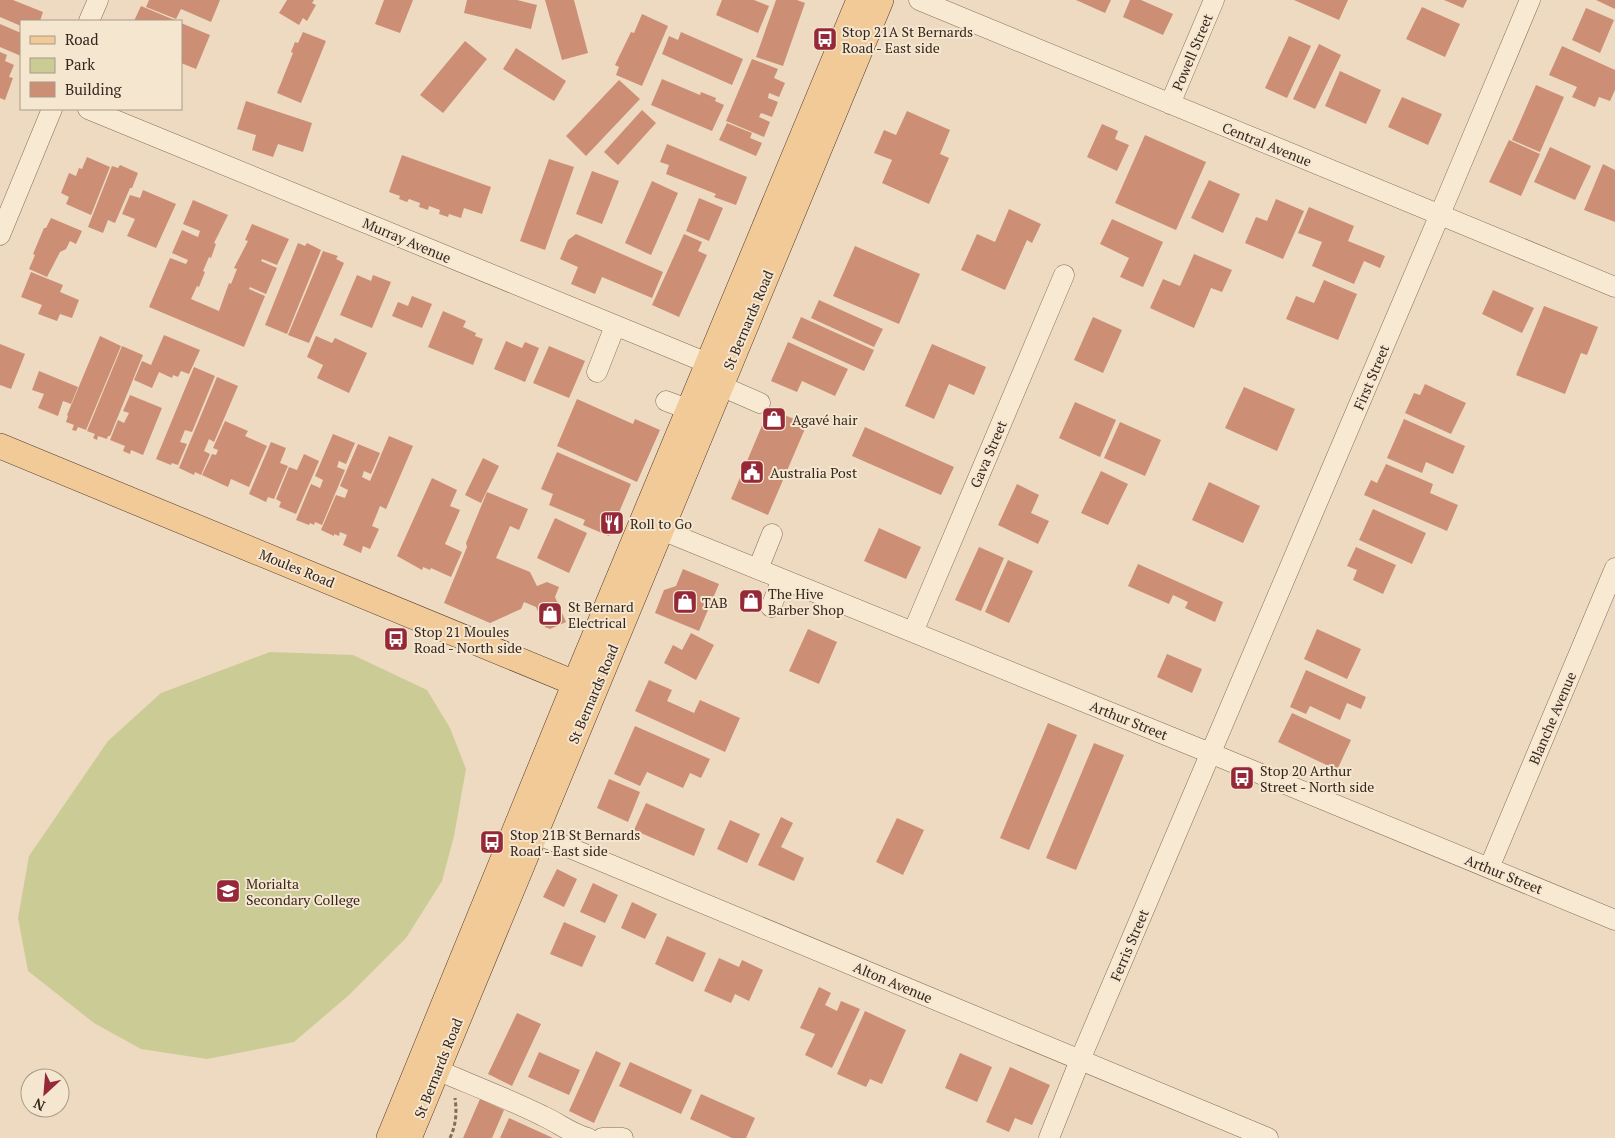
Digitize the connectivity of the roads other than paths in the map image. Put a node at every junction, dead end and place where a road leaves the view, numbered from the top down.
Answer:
1 (98, 0) edge
2 (859, 0) edge
3 (881, 0) edge
4 (919, 0) edge
5 (1214, 0) edge
6 (1530, 0) edge
7 (89, 20) edge
8 (1170, 104) junction
9 (52, 110) edge
10 (90, 110) edge
11 (1440, 215) junction
12 (0, 235) edge
13 (1064, 275) dead end
14 (1615, 288) edge
15 (615, 326) junction
16 (597, 372) dead end
17 (719, 374) junction
18 (666, 401) dead end
19 (760, 403) dead end
20 (690, 410) junction
21 (0, 446) edge
22 (652, 526) junction
23 (772, 534) dead end
24 (1615, 568) edge
25 (758, 569) junction
26 (782, 579) junction
27 (771, 607) dead end
28 (913, 632) junction
29 (584, 687) junction
30 (1210, 753) junction
31 (526, 830) junction
32 (1489, 868) junction
33 (1615, 920) edge
34 (1080, 1060) junction
35 (437, 1070) junction
36 (389, 1138) edge
37 (409, 1138) edge
38 (588, 1138) edge
39 (602, 1138) edge
40 (623, 1138) edge
41 (1049, 1138) edge
42 (1268, 1138) edge

1 - 7 street
2 - 17 main road, St Bernards Road
3 - 17 main road, St Bernards Road
4 - 8 street, Central Avenue
5 - 8 street, Powell Street
6 - 11 street, First Street
8 - 11 street, Central Avenue
9 - 12 street
10 - 15 street, Murray Avenue
11 - 14 street, Central Avenue
11 - 30 street, First Street
13 - 28 street, Gava Street
15 - 16 street
15 - 17 street, Murray Avenue
17 - 19 street, Murray Avenue
17 - 20 main road, St Bernards Road
17 - 22 main road, St Bernards Road
18 - 20 street
20 - 22 main road, St Bernards Road
21 - 29 main road, Moules Road
22 - 25 street, Arthur Street
22 - 29 main road, St Bernards Road
23 - 25 street
24 - 32 street, Blanche Avenue
25 - 26 street, Arthur Street
26 - 27 street
26 - 28 street, Arthur Street
28 - 30 street, Arthur Street
29 - 31 main road, St Bernards Road
30 - 32 street, Arthur Street
30 - 34 street, Ferris Street
31 - 34 street, Alton Avenue
31 - 35 main road, St Bernards Road
31 - 36 main road, St Bernards Road
32 - 33 street, Arthur Street
34 - 41 street, Ferris Street
34 - 42 street, Alton Avenue
35 - 37 main road, St Bernards Road
35 - 38 street
39 - 40 street

